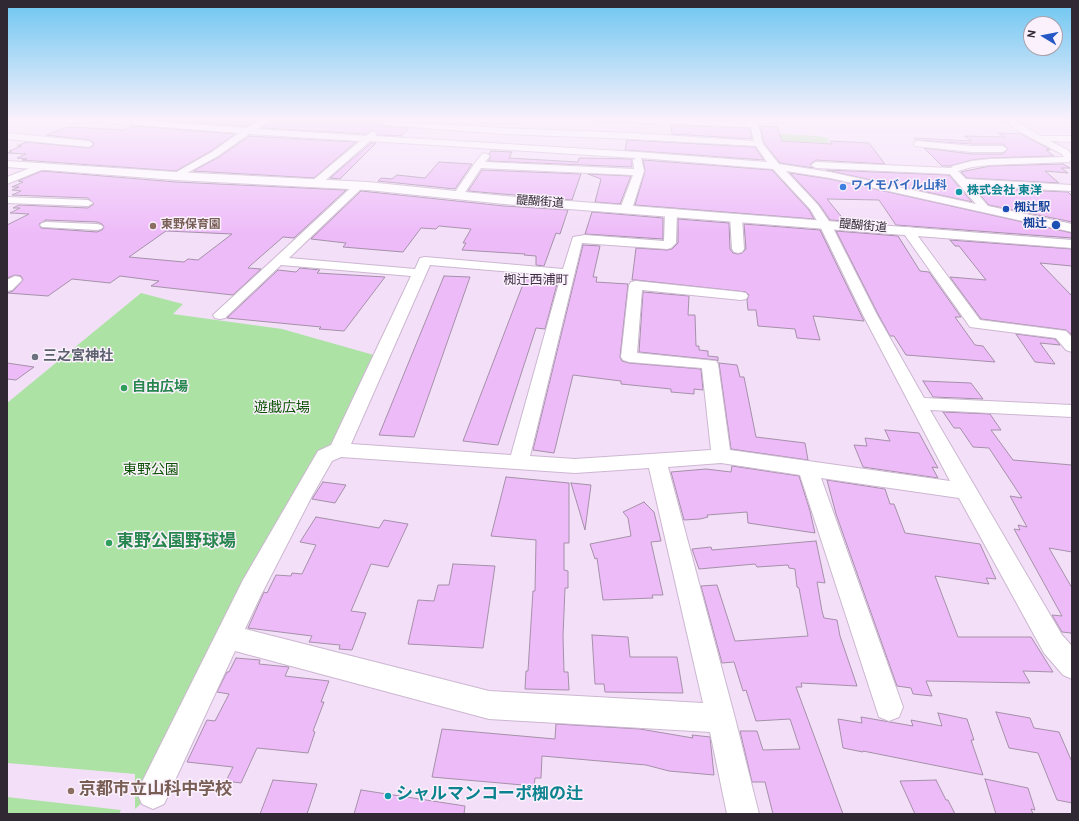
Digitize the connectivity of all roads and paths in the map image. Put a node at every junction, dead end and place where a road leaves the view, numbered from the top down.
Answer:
1 (209, 157) edge
2 (345, 157) edge
3 (484, 157) edge
4 (638, 157) edge
5 (667, 157) edge
6 (769, 157) edge
7 (931, 157) edge
8 (1068, 157) edge
9 (1037, 161) junction
10 (1057, 161) junction
11 (1013, 162) junction
12 (980, 163) junction
13 (7, 164) edge
14 (1072, 164) edge
15 (478, 165) junction
16 (43, 166) junction
17 (775, 166) junction
18 (898, 168) junction
19 (798, 169) junction
20 (1048, 170) dead end
21 (949, 171) junction
22 (638, 172) junction
23 (176, 176) junction
24 (1060, 178) dead end
25 (7, 181) edge
26 (316, 182) junction
27 (962, 182) junction
28 (1003, 184) junction
29 (360, 186) junction
30 (912, 186) junction
31 (1043, 186) junction
32 (1072, 187) edge
33 (458, 195) junction
34 (7, 200) edge
35 (88, 203) dead end
36 (626, 209) junction
37 (984, 209) junction
38 (671, 212) junction
39 (736, 217) junction
40 (825, 224) junction
41 (46, 225) dead end
42 (97, 227) dead end
43 (1072, 228) edge
44 (908, 231) junction
45 (1072, 244) edge
46 (738, 249) dead end
47 (278, 261) junction
48 (419, 273) junction
49 (568, 273) junction
50 (7, 278) edge
51 (7, 287) edge
52 (741, 296) dead end
53 (220, 315) dead end
54 (1072, 347) edge
55 (918, 404) junction
56 (1072, 411) edge
57 (338, 450) junction
58 (721, 456) junction
59 (519, 461) junction
60 (657, 461) junction
61 (808, 468) junction
62 (966, 491) junction
63 (229, 637) junction
64 (1072, 666) edge
65 (889, 707) dead end
66 (721, 718) junction
67 (153, 793) dead end
68 (743, 814) edge

1 - 23 street
2 - 26 street
3 - 15 street
4 - 22 street
5 - 17 street
6 - 17 street
7 - 21 street
8 - 10 street
9 - 10 street
9 - 11 street
9 - 20 street
10 - 14 street
11 - 12 street
11 - 31 street
12 - 21 street
12 - 28 street
13 - 16 main road, 醍醐街道
15 - 22 street
15 - 33 street
16 - 23 main road, 醍醐街道
16 - 25 street
17 - 19 street
17 - 40 street
18 - 19 street
18 - 21 street
18 - 30 street
19 - 30 street
21 - 27 street
22 - 36 street
23 - 26 main road, 醍醐街道
24 - 32 street
26 - 29 main road, 醍醐街道
27 - 28 street
27 - 37 street
28 - 31 street
29 - 33 main road, 醍醐街道
29 - 47 street
30 - 37 street
31 - 32 street
33 - 36 main road, 醍醐街道
34 - 35 street
36 - 38 main road, 醍醐街道
37 - 43 street
38 - 39 main road, 醍醐街道
38 - 49 street
39 - 40 main road, 醍醐街道
39 - 46 street
40 - 44 main road, 醍醐街道
40 - 55 street
41 - 42 street
44 - 45 main road, 醍醐街道
44 - 54 street
47 - 48 street
47 - 53 street
48 - 49 street
48 - 57 street
49 - 59 street
50 - 51 street
52 - 58 street
55 - 56 street
55 - 62 street
57 - 59 street
57 - 63 street
58 - 60 street
58 - 61 street
59 - 60 street
60 - 66 street
61 - 62 street
61 - 65 street
62 - 64 street
63 - 66 street
63 - 67 street
66 - 68 street

